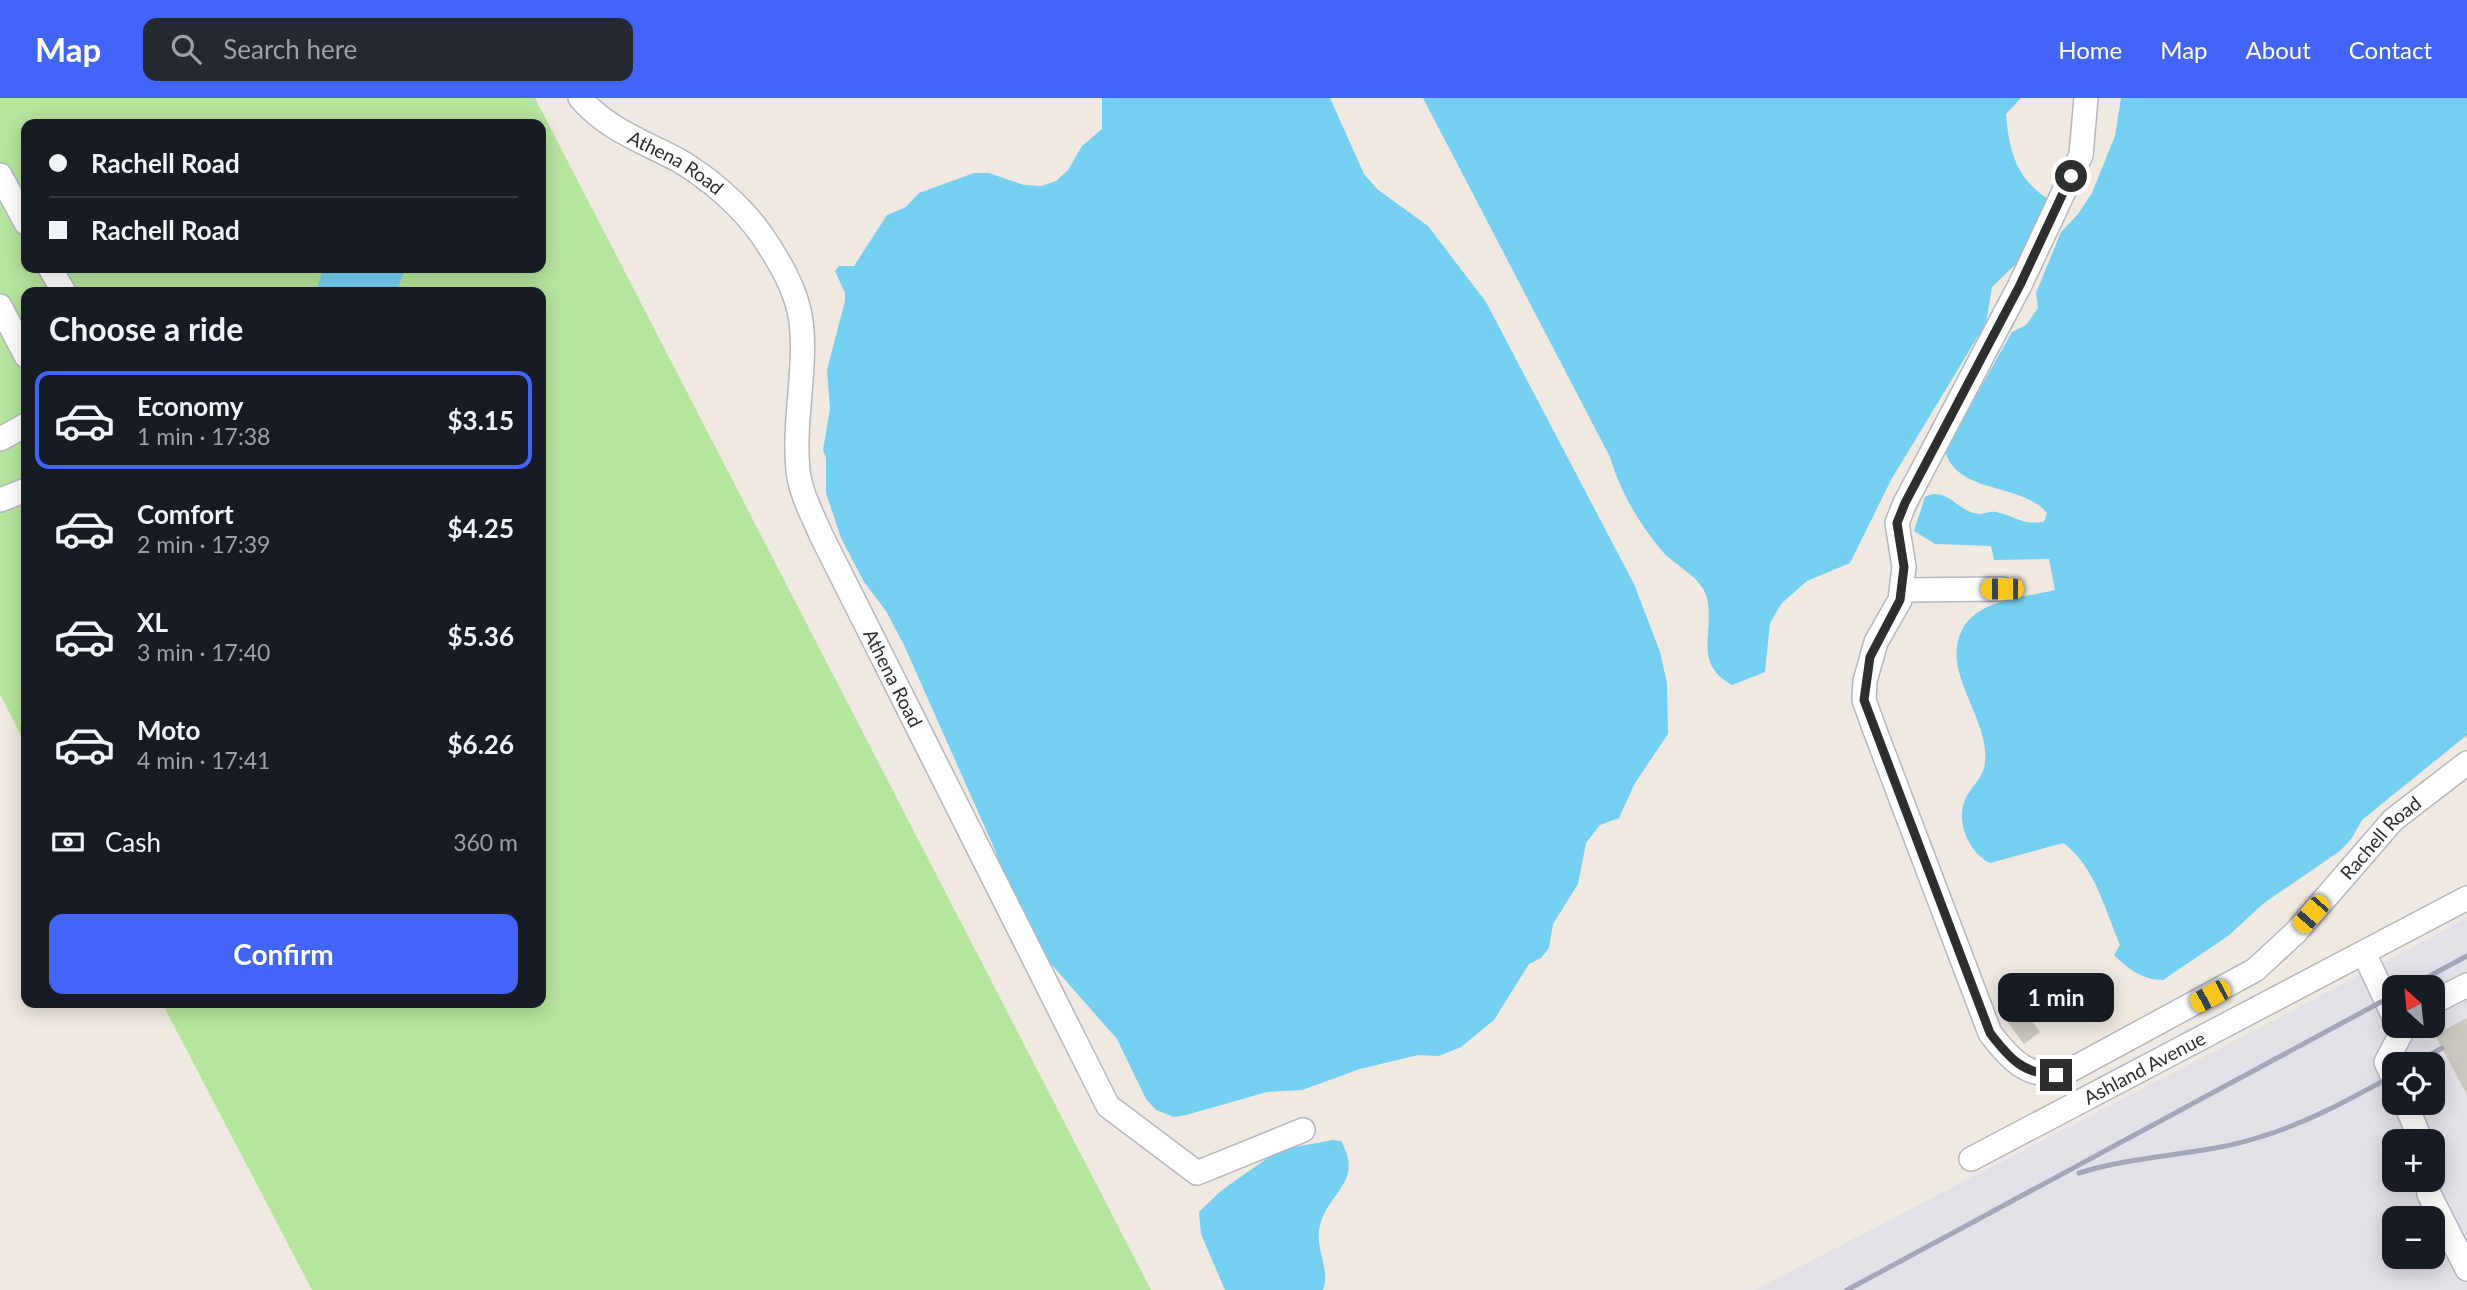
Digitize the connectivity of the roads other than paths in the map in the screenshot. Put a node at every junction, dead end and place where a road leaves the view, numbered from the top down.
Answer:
1 (580, 98) edge
2 (2086, 98) edge
3 (1, 181) edge
4 (21, 215) edge
5 (0, 306) edge
6 (21, 346) edge
7 (21, 428) edge
8 (0, 439) edge
9 (21, 492) edge
10 (0, 500) edge
11 (2002, 589) dead end
12 (1902, 590) junction
13 (2467, 764) edge
14 (2467, 898) edge
15 (2364, 953) junction
16 (2467, 985) edge
17 (2382, 989) edge
18 (2445, 996) edge
19 (1303, 1130) dead end
20 (1971, 1159) dead end
21 (2428, 1192) edge
22 (2467, 1269) edge

1 - 19 street, Athena Road
2 - 12 street, Rachell Road
3 - 4 street
5 - 6 street
7 - 8 street
9 - 10 street
11 - 12 street
12 - 13 street, Rachell Road
14 - 15 street, Ashland Avenue
15 - 17 street
15 - 20 street, Ashland Avenue
16 - 18 street
21 - 22 street

